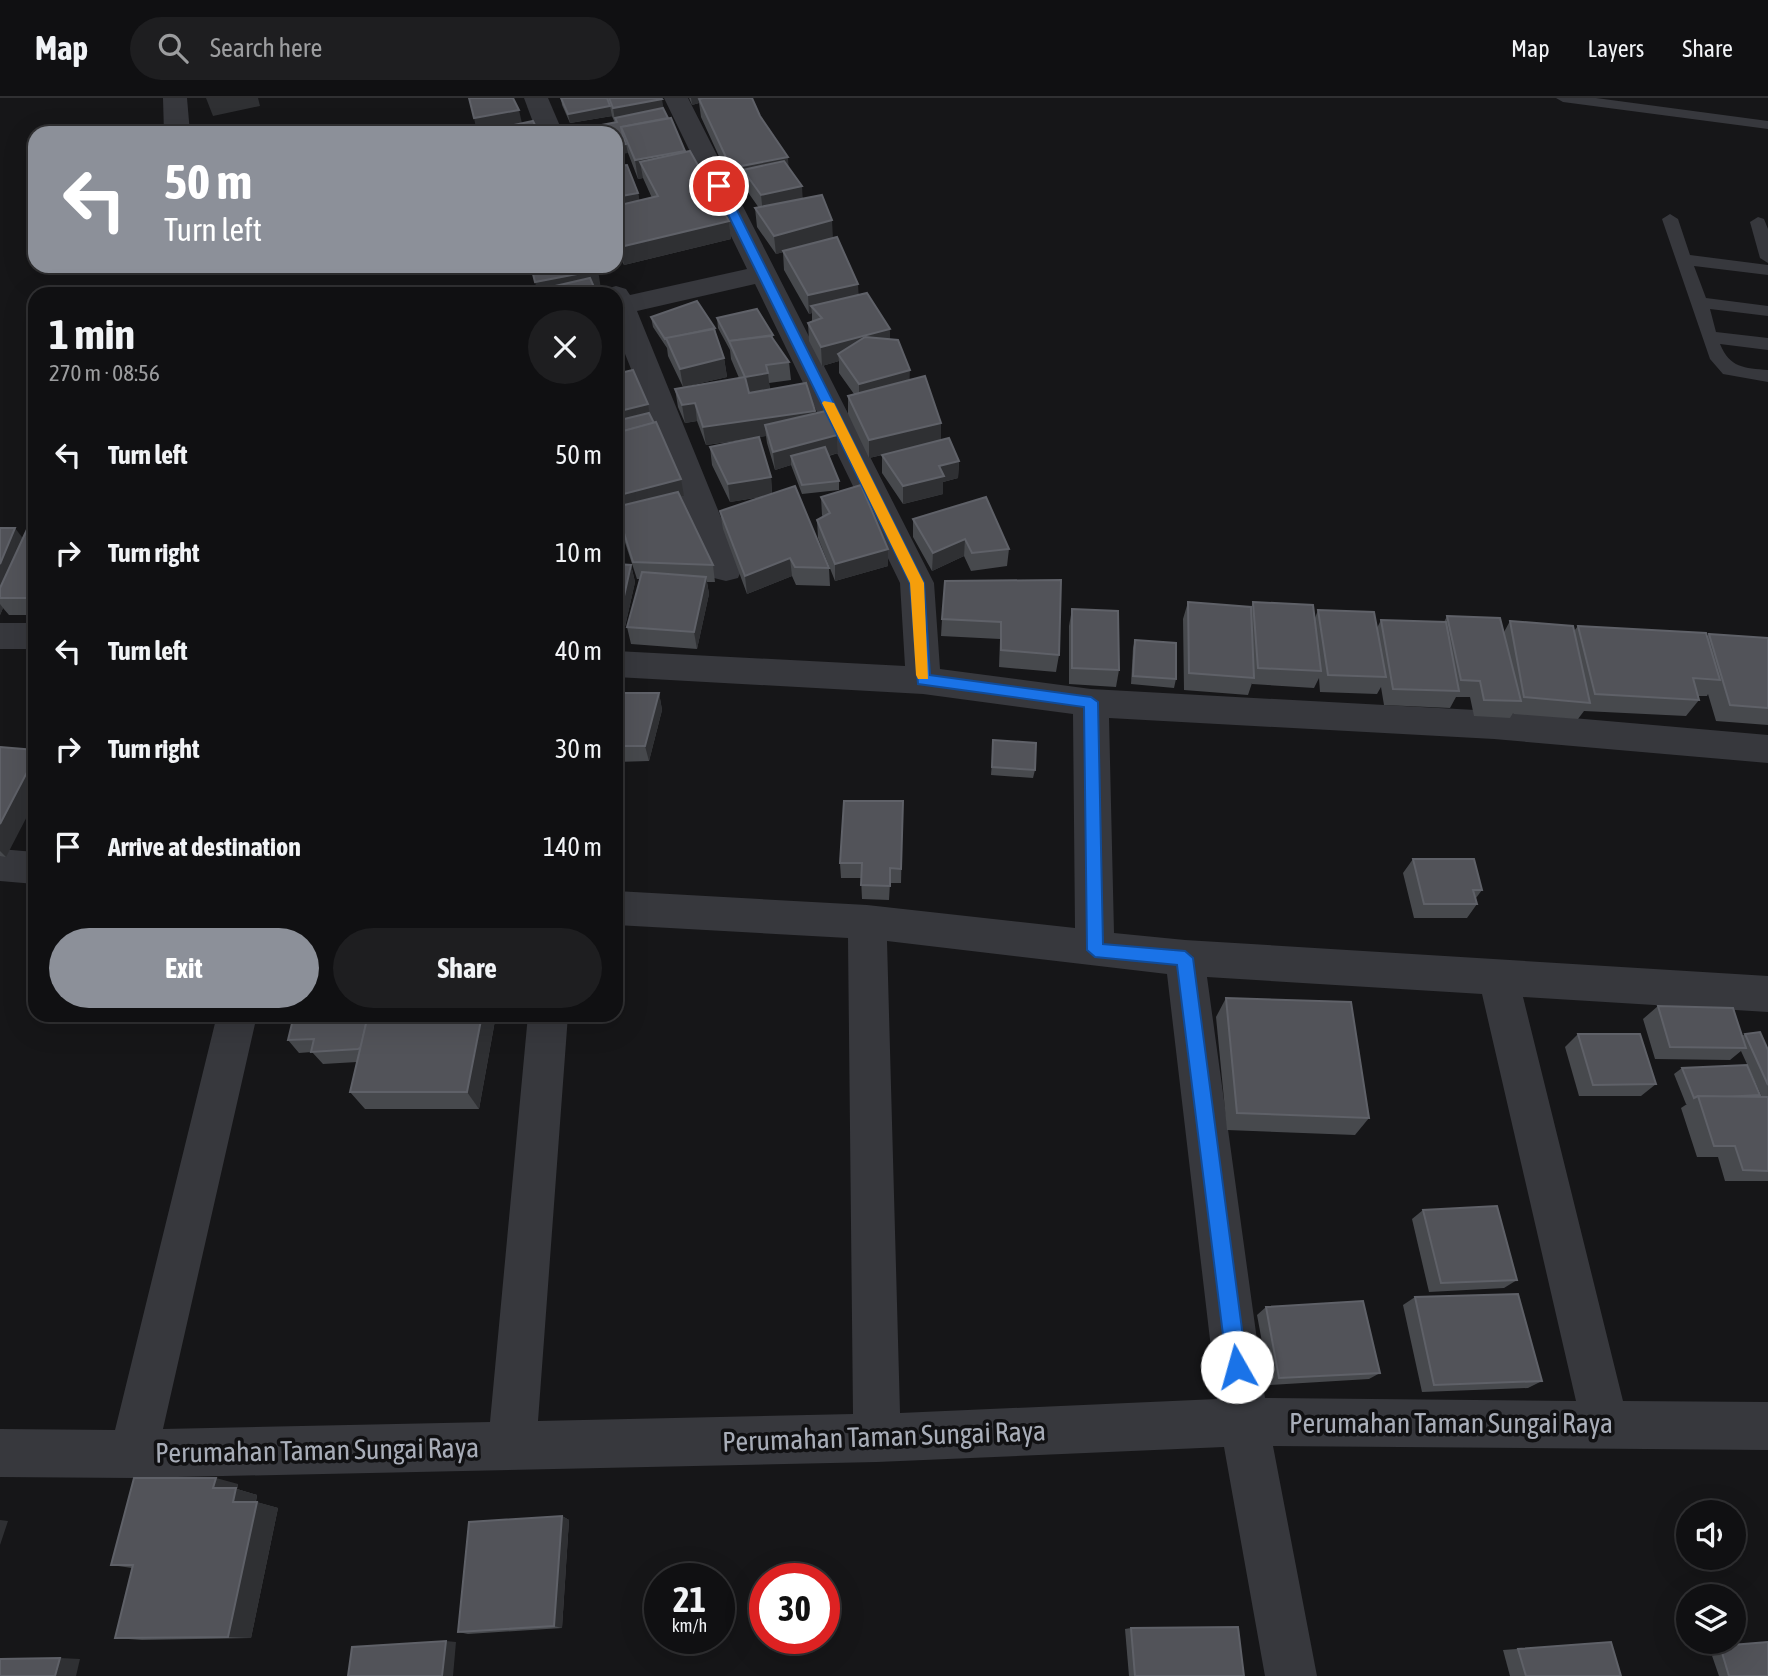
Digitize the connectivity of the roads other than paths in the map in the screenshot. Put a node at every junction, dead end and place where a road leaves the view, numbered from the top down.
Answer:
1 (175, 98) edge
2 (536, 98) edge
3 (676, 98) edge
4 (1563, 98) edge
5 (1768, 125) edge
6 (177, 126) edge
7 (547, 126) edge
8 (1670, 219) dead end
9 (1758, 222) dead end
10 (1768, 258) edge
11 (1682, 260) junction
12 (1768, 270) edge
13 (762, 274) junction
14 (623, 292) edge
15 (1702, 303) junction
16 (1768, 311) edge
17 (623, 313) edge
18 (1709, 337) junction
19 (1768, 344) edge
20 (1768, 376) edge
21 (726, 569) dead end
22 (623, 664) edge
23 (923, 680) junction
24 (1091, 702) junction
25 (1768, 749) edge
26 (0, 865) edge
27 (28, 867) edge
28 (623, 908) edge
29 (867, 922) junction
30 (1095, 950) junction
31 (1185, 958) junction
32 (1499, 979) junction
33 (1768, 994) edge
34 (235, 1022) edge
35 (547, 1022) edge
36 (1244, 1422) junction
37 (1605, 1424) junction
38 (1768, 1426) edge
39 (877, 1438) junction
40 (512, 1446) junction
41 (0, 1453) edge
42 (133, 1454) junction
43 (1291, 1676) edge

1 - 6 street
2 - 7 street
3 - 13 street
4 - 5 lane
8 - 11 lane
9 - 10 lane
11 - 12 lane
11 - 15 lane
13 - 14 street
13 - 23 street
15 - 16 lane
15 - 18 lane
17 - 21 street
18 - 19 lane
18 - 20 lane
22 - 23 street
23 - 24 street
24 - 25 street
24 - 30 street
26 - 27 street
28 - 29 street
29 - 30 street
29 - 39 street
30 - 31 street
31 - 32 street
31 - 36 street
32 - 33 street
32 - 37 street
34 - 42 street
35 - 40 street
36 - 37 street, Perumahan Taman Sungai Raya
36 - 39 street, Perumahan Taman Sungai Raya
36 - 43 street
37 - 38 street, Perumahan Taman Sungai Raya
39 - 40 street, Perumahan Taman Sungai Raya
40 - 42 street, Perumahan Taman Sungai Raya
41 - 42 street, Perumahan Taman Sungai Raya

